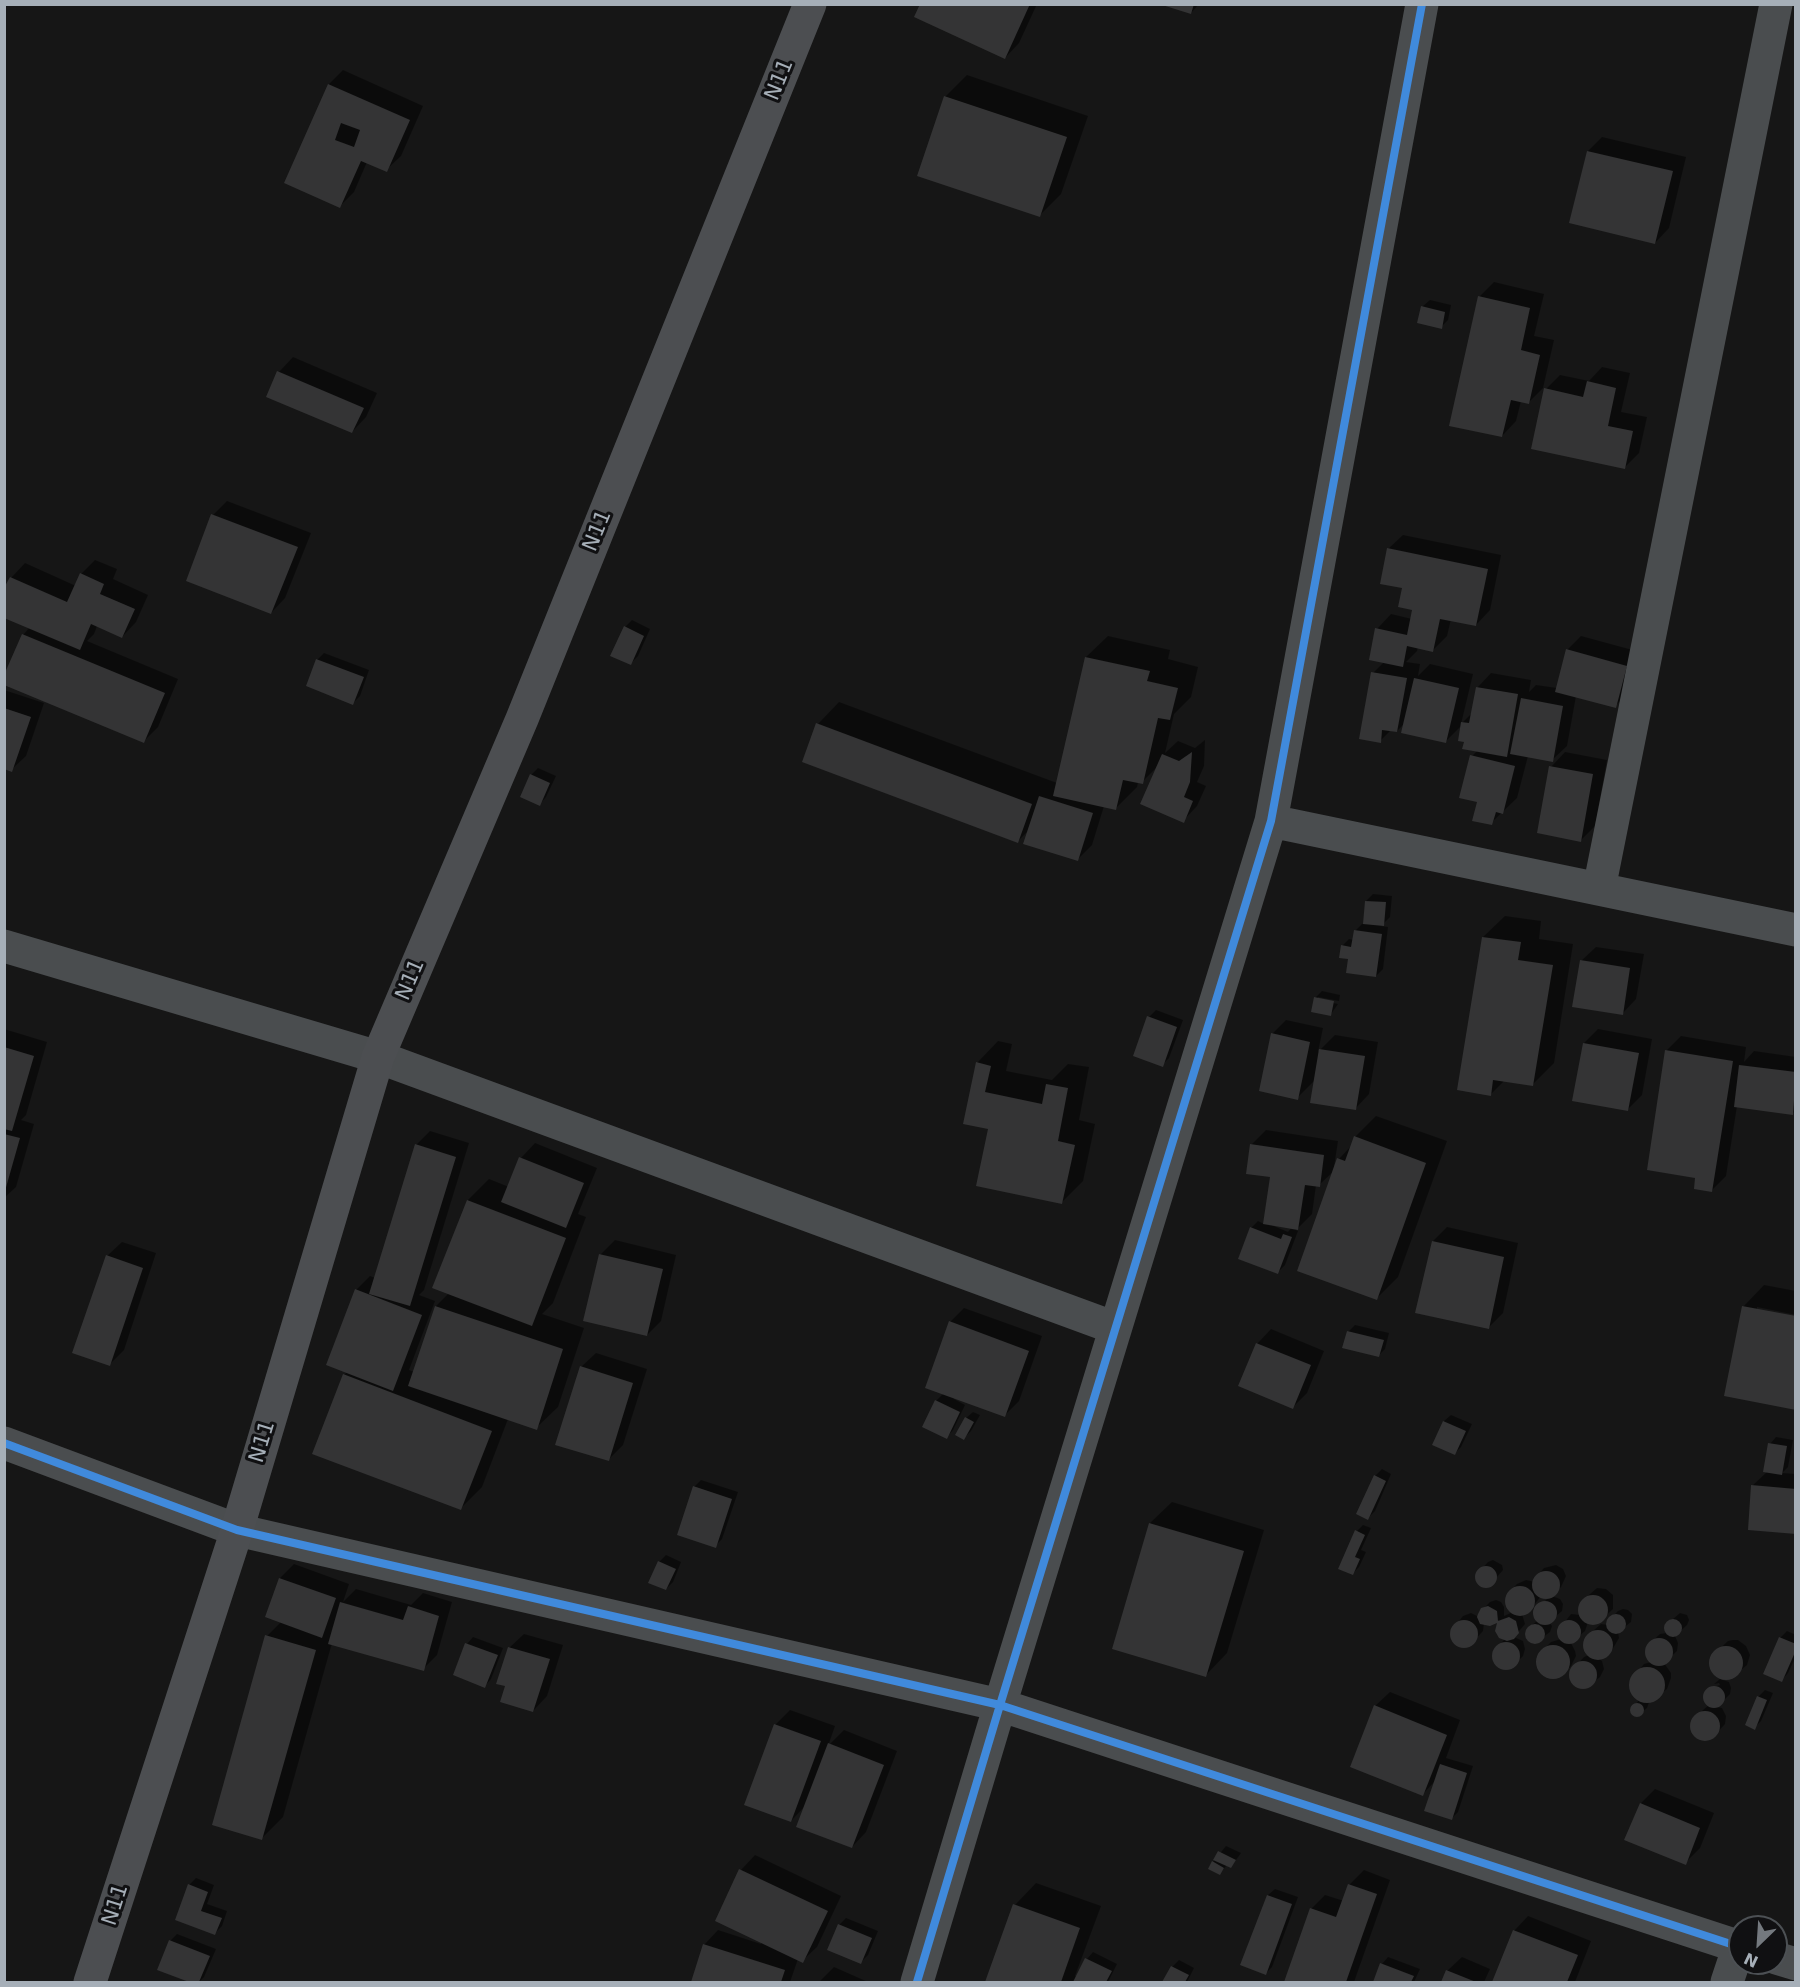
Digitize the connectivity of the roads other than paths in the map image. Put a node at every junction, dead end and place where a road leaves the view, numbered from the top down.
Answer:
1 (810, 4) edge
2 (1422, 4) edge
3 (1776, 4) edge
4 (1271, 821) junction
5 (1599, 889) junction
6 (1796, 930) edge
7 (4, 946) edge
8 (378, 1057) junction
9 (1115, 1328) junction
10 (4, 1443) edge
11 (237, 1530) junction
12 (1000, 1704) junction
13 (1728, 1942) edge
14 (90, 1983) edge
15 (917, 1983) edge

1 - 8 main road, N11
2 - 4 street
3 - 5 street
4 - 5 street
4 - 9 street
5 - 6 street
7 - 8 street
8 - 9 street
8 - 11 main road, N11
9 - 12 street
10 - 11 street
11 - 12 street
11 - 14 main road, N11
12 - 13 street
12 - 15 street

